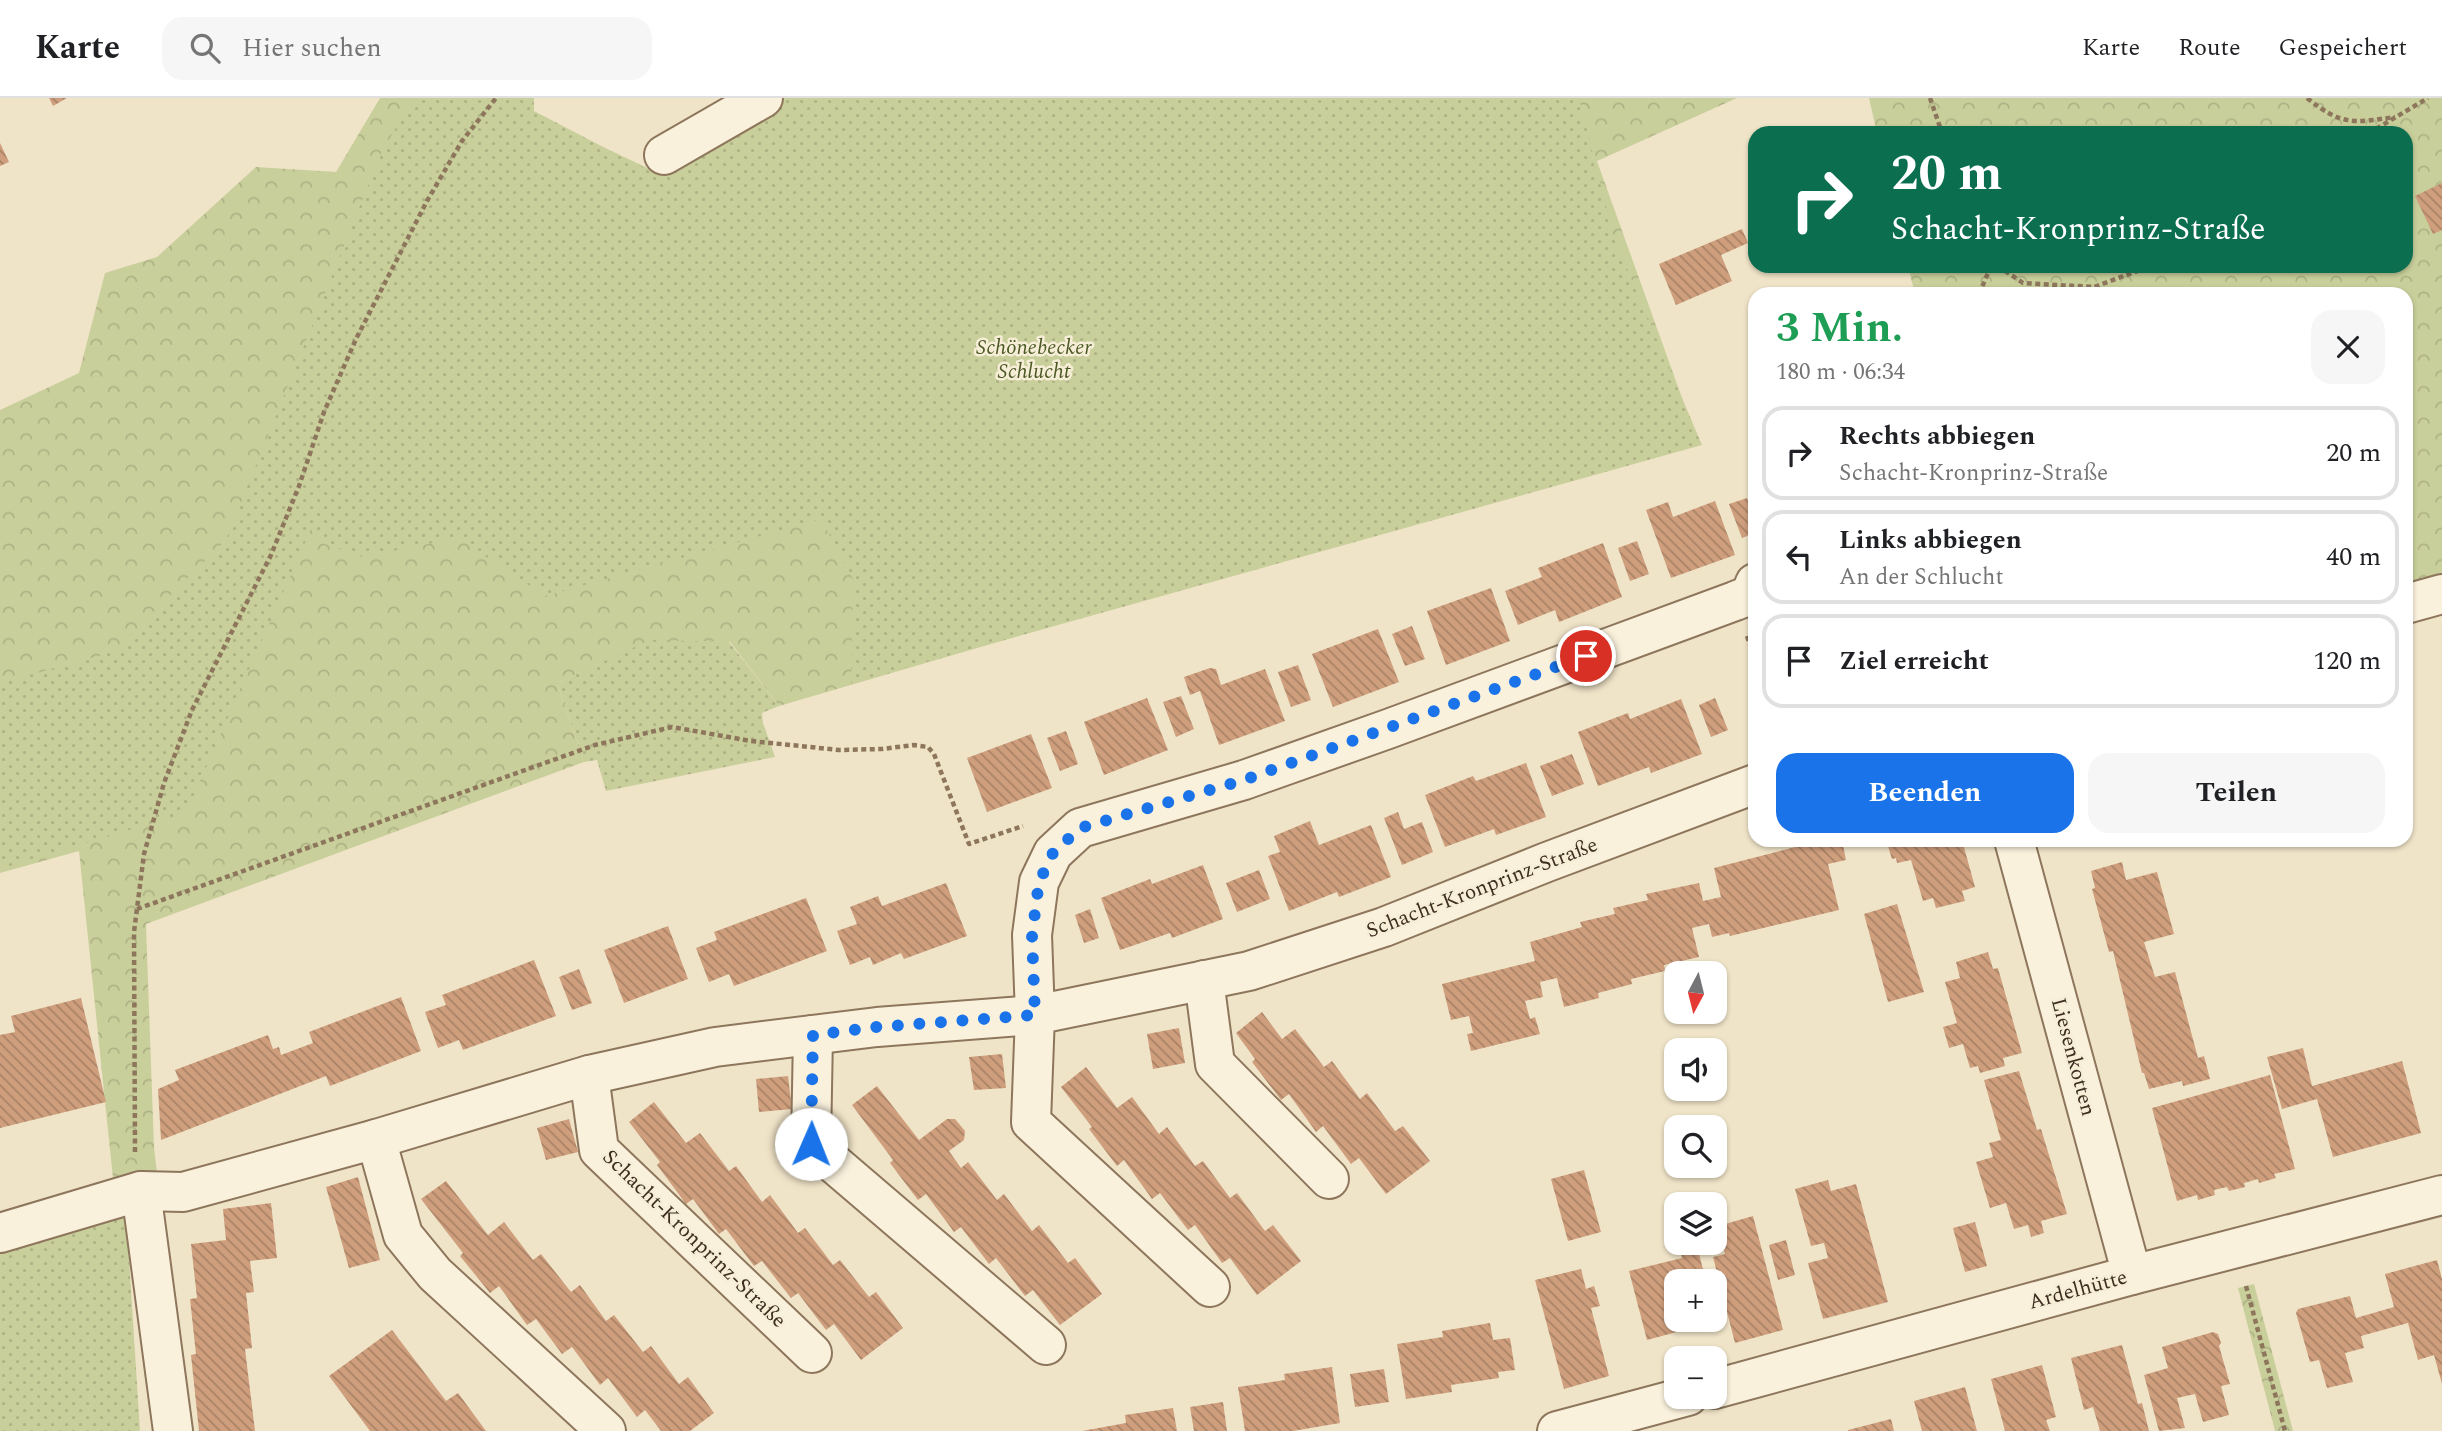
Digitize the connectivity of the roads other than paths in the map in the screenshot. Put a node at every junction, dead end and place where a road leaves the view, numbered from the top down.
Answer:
1 (763, 98) edge
2 (664, 155) dead end
3 (2442, 594) edge
4 (1748, 596) edge
5 (2413, 602) edge
6 (1748, 787) edge
7 (2016, 847) edge
8 (1204, 980) junction
9 (1035, 1015) junction
10 (813, 1035) junction
11 (589, 1075) junction
12 (376, 1139) junction
13 (1329, 1179) dead end
14 (141, 1191) junction
15 (2442, 1195) edge
16 (0, 1233) edge
17 (2132, 1275) junction
18 (1210, 1287) dead end
19 (1046, 1345) dead end
20 (812, 1353) dead end
21 (1727, 1386) edge
22 (1664, 1402) edge
23 (173, 1431) edge
24 (606, 1431) edge
25 (1557, 1431) edge

1 - 2 street
3 - 5 street
4 - 9 street
6 - 8 street, Schacht-Kronprinz-Straße
7 - 17 street, Liesenkotten
8 - 9 street, Schacht-Kronprinz-Straße
8 - 13 street
9 - 10 street, Schacht-Kronprinz-Straße
9 - 18 street
10 - 11 street, Schacht-Kronprinz-Straße
10 - 19 street
11 - 12 street, Schacht-Kronprinz-Straße
11 - 20 street, Schacht-Kronprinz-Straße
12 - 14 street, Schacht-Kronprinz-Straße
12 - 24 street
14 - 16 street, Schacht-Kronprinz-Straße
14 - 23 street
15 - 17 street, Ardelhütte
17 - 21 street, Ardelhütte
22 - 25 street

